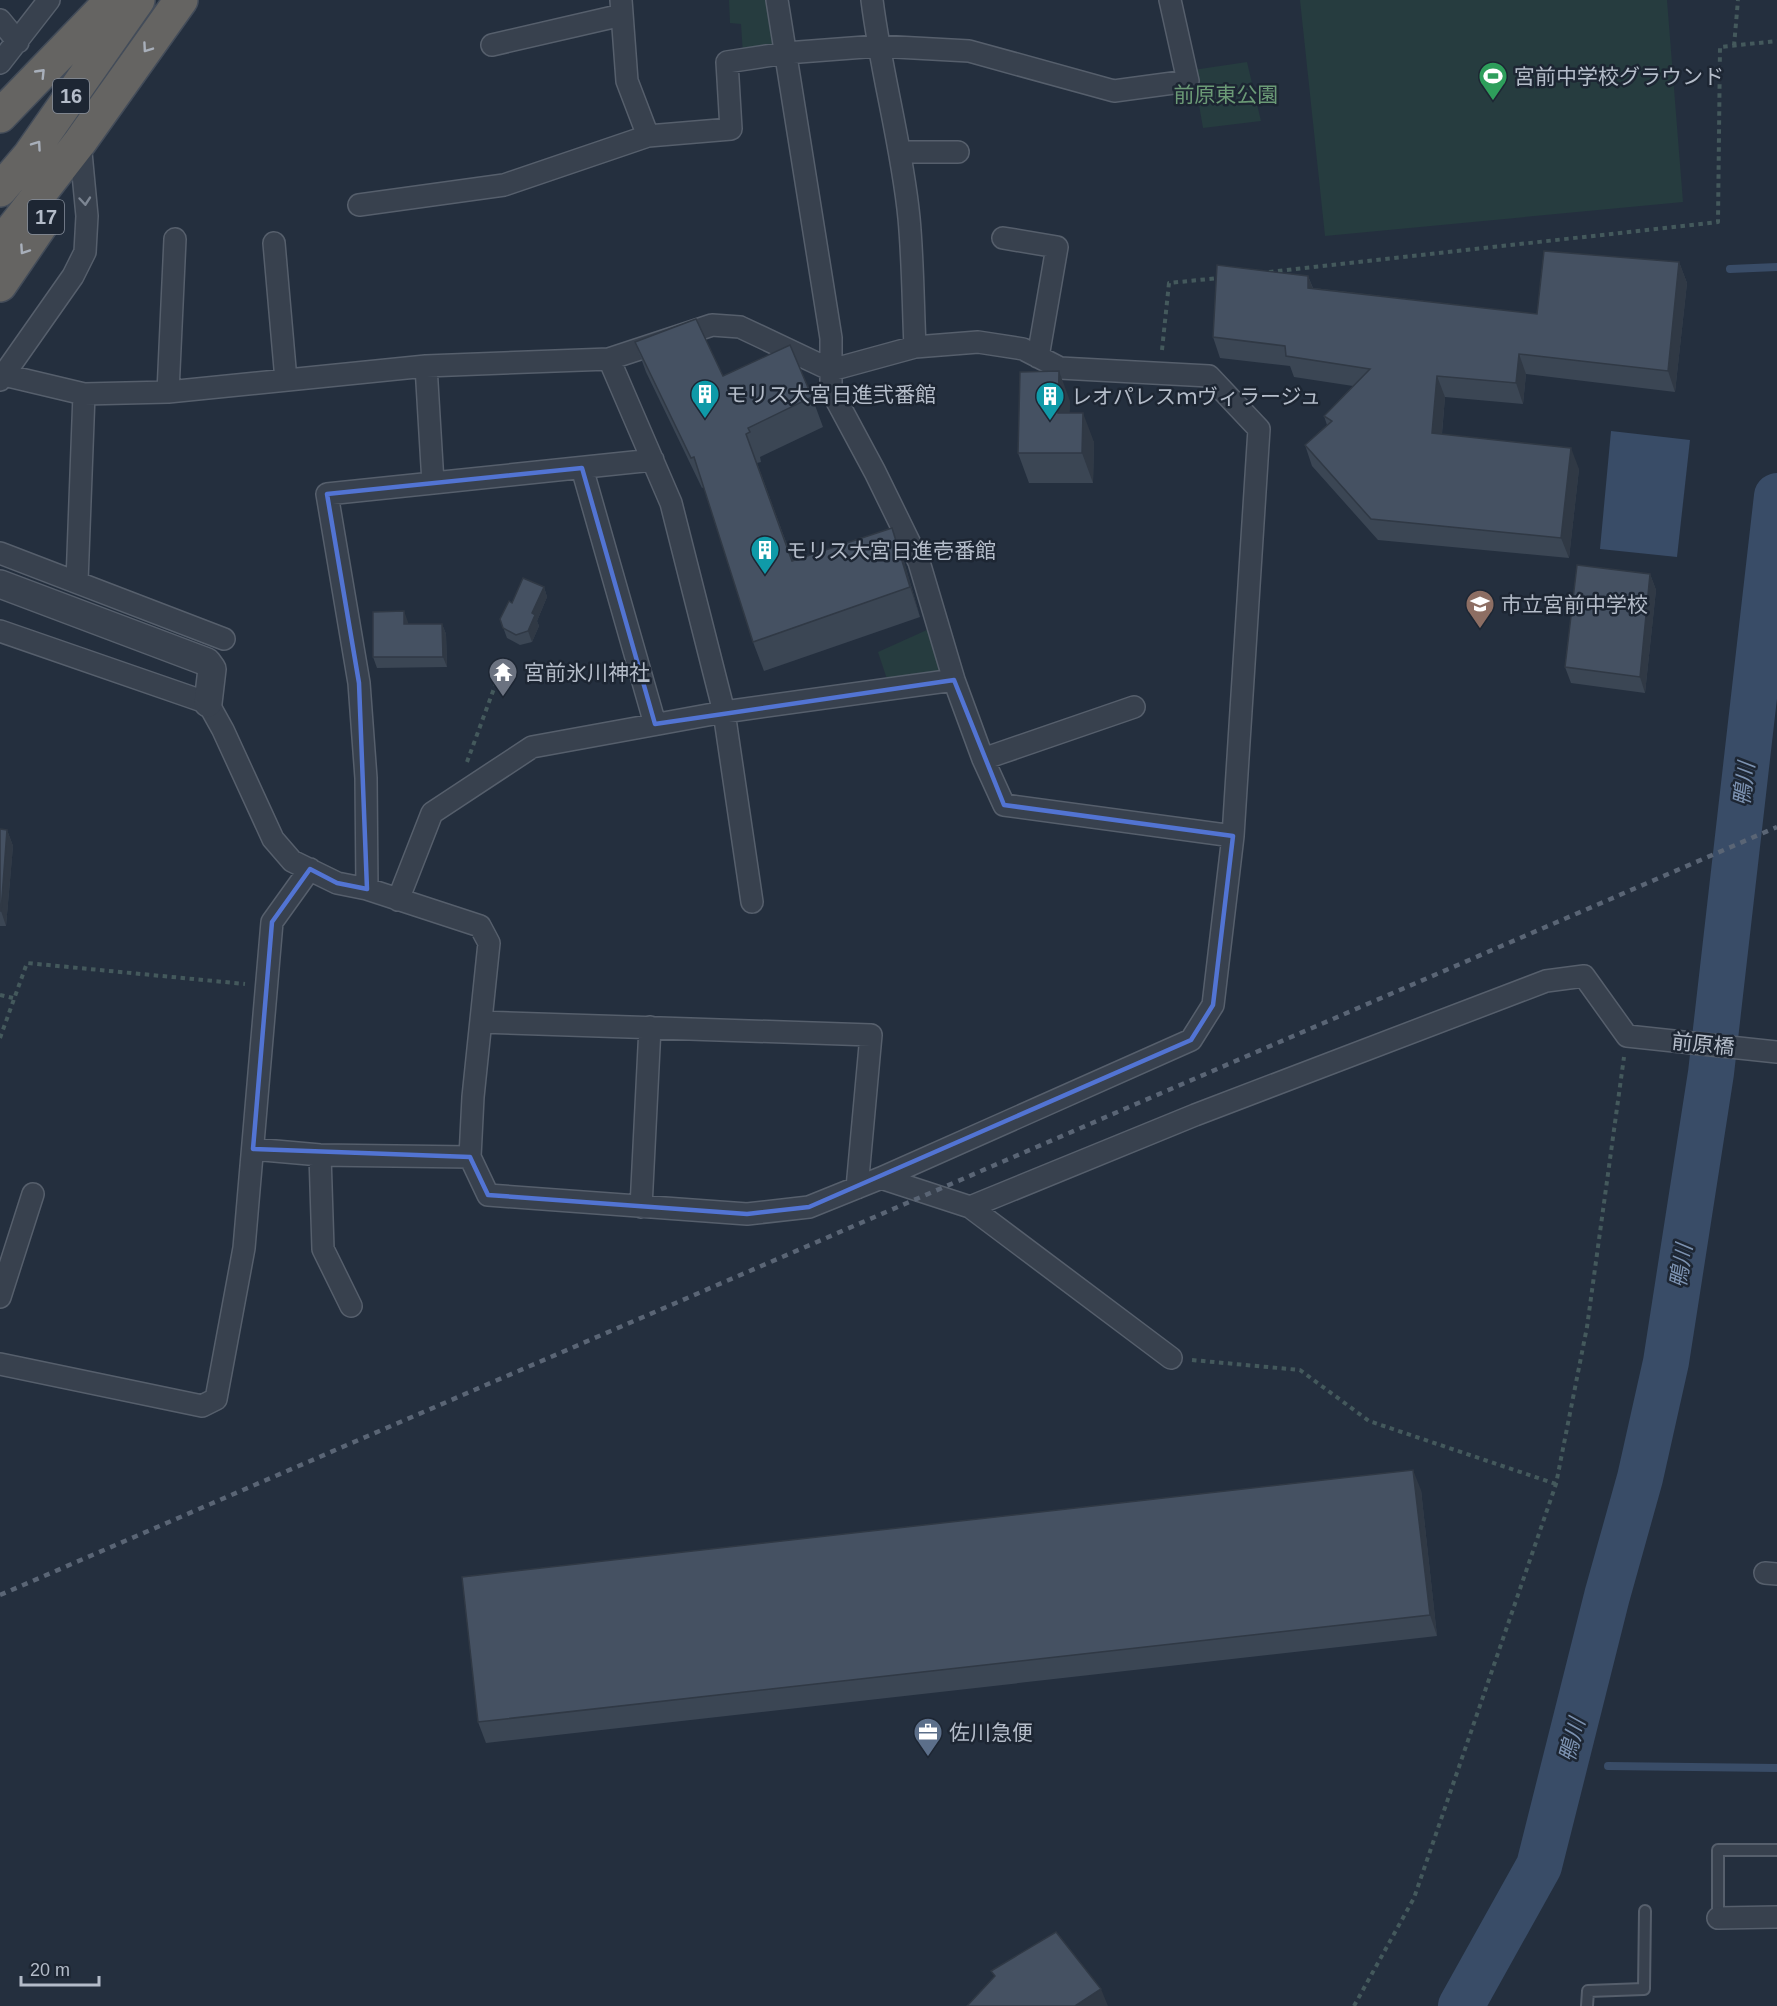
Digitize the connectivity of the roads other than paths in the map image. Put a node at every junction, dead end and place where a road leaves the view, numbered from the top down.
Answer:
1 (49, 0) edge
2 (112, 0) edge
3 (138, 0) edge
4 (181, 0) edge
5 (777, 0) edge
6 (872, 0) edge
7 (1170, 0) edge
8 (621, 8) edge
9 (0, 20) edge
10 (18, 42) junction
11 (492, 45) dead end
12 (878, 46) junction
13 (786, 53) junction
14 (0, 63) edge
15 (0, 116) edge
16 (648, 136) junction
17 (80, 142) junction
18 (900, 152) junction
19 (958, 152) dead end
20 (0, 190) edge
21 (359, 205) dead end
22 (1003, 238) dead end
23 (175, 239) dead end
24 (274, 243) dead end
25 (0, 245) edge
26 (0, 285) edge
27 (915, 347) junction
28 (1038, 357) junction
29 (609, 358) junction
30 (426, 366) junction
31 (831, 370) junction
32 (2, 378) edge
33 (286, 380) junction
34 (168, 392) junction
35 (84, 394) junction
36 (653, 460) junction
37 (582, 468) junction
38 (433, 483) junction
39 (0, 553) edge
40 (77, 582) junction
41 (0, 584) edge
42 (0, 631) edge
43 (224, 639) dead end
44 (954, 680) junction
45 (208, 703) junction
46 (1134, 707) dead end
47 (724, 712) junction
48 (655, 724) junction
49 (983, 759) junction
50 (1233, 836) junction
51 (310, 869) junction
52 (367, 889) junction
53 (398, 900) junction
54 (752, 902) dead end
55 (481, 1022) junction
56 (650, 1027) junction
57 (1772, 1052) edge
58 (254, 1149) junction
59 (320, 1155) junction
60 (470, 1157) junction
61 (881, 1178) junction
62 (857, 1188) junction
63 (33, 1194) dead end
64 (641, 1207) junction
65 (970, 1207) junction
66 (0, 1297) edge
67 (351, 1306) dead end
68 (1171, 1359) road end
69 (0, 1364) edge
70 (1777, 1850) edge
71 (1645, 1911) dead end
72 (1777, 1917) edge
73 (1718, 1918) joint
74 (1587, 2006) edge

1 - 10 street
15 -> 2 highway
20 -> 3 highway, 16
4 -> 17 highway, 16
5 - 13 street
6 - 12 street
7 - 12 street
8 - 11 street
8 - 16 street
9 - 10 street
10 - 14 street
12 - 13 street
12 - 18 street
13 - 16 street
13 - 31 street
16 - 21 street
17 - 25 highway, 16
17 -> 26 highway, 17
17 -> 32 street
18 - 19 street
18 - 27 street
22 - 28 street
23 - 34 street
24 - 33 street
27 - 28 street
27 - 31 street
28 - 50 street
29 - 30 street
29 - 31 street
29 - 36 street
30 - 33 street
30 - 38 street
31 - 44 street
32 - 35 street
33 - 34 street
34 - 35 street
35 - 40 street
36 - 37 street
36 - 47 street
37 - 38 street
37 - 48 street
38 - 52 street
39 - 40 street
40 - 43 street
41 - 45 street
42 - 45 street
44 - 47 street
44 - 49 street
45 - 51 street
46 - 49 street
47 - 48 street
47 - 54 street
48 - 53 street
49 - 50 street
50 - 61 street
51 - 52 street
51 - 58 street
52 - 53 street
53 - 55 street
55 - 56 street
55 - 60 street
56 - 62 street
56 - 64 street
57 - 65 street, 前原橋
58 - 59 street
58 - 69 street
59 - 60 street
59 - 67 street
60 - 64 street
61 - 62 street
61 - 65 street
62 - 64 street
63 - 66 street
65 - 68 street
70 - 73 lane
71 - 74 lane
72 - 73 street

